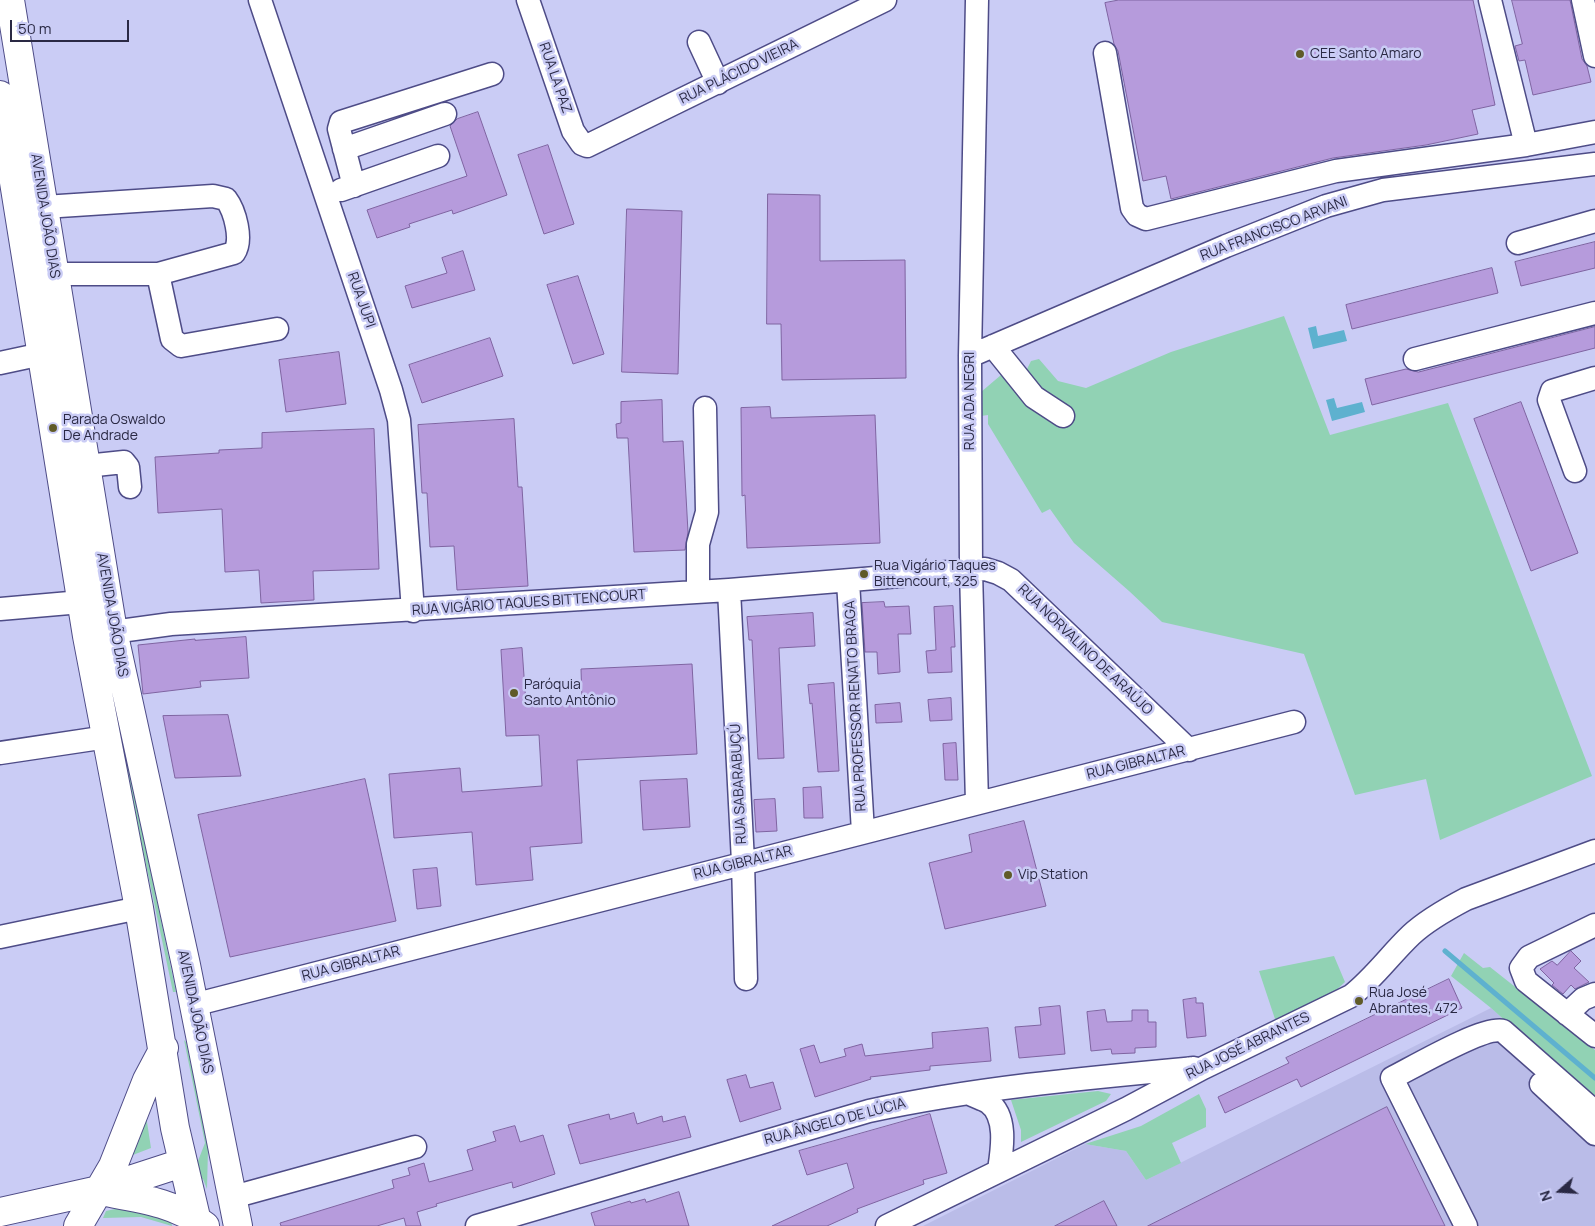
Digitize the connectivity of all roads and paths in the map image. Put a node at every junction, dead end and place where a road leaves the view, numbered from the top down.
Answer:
1 (10, 0) edge
2 (260, 0) edge
3 (528, 0) edge
4 (885, 0) edge
5 (977, 0) edge
6 (1490, 0) edge
7 (1583, 0) edge
8 (700, 42) dead end
9 (1105, 52) dead end
10 (1595, 56) edge
11 (492, 74) dead end
12 (718, 83) junction
13 (0, 95) edge
14 (445, 114) dead end
15 (11, 124) edge
16 (1595, 132) edge
17 (593, 145) joint
18 (1526, 145) junction
19 (344, 148) junction
20 (438, 156) dead end
21 (1595, 164) edge
22 (6, 166) edge
23 (354, 186) junction
24 (326, 195) junction
25 (44, 208) junction
26 (1595, 221) edge
27 (1518, 242) dead end
28 (55, 274) junction
29 (158, 274) junction
30 (1595, 313) edge
31 (277, 329) dead end
32 (992, 346) junction
33 (42, 354) junction
34 (970, 356) junction
35 (1415, 360) dead end
36 (0, 363) edge
37 (1595, 378) edge
38 (705, 408) dead end
39 (1063, 416) dead end
40 (86, 466) junction
41 (1575, 471) dead end
42 (130, 487) dead end
43 (972, 570) junction
44 (848, 581) junction
45 (729, 590) junction
46 (698, 592) junction
47 (81, 602) junction
48 (0, 609) edge
49 (413, 611) junction
50 (113, 631) junction
51 (86, 636) junction
52 (1294, 722) dead end
53 (107, 737) junction
54 (1189, 750) junction
55 (0, 753) edge
56 (977, 803) junction
57 (863, 832) junction
58 (1595, 851) edge
59 (743, 862) junction
60 (139, 908) junction
61 (1595, 924) edge
62 (0, 937) edge
63 (746, 979) dead end
64 (1595, 994) edge
65 (193, 1005) junction
66 (1568, 1014) junction
67 (1482, 1033) junction
68 (1595, 1036) edge
69 (162, 1051) junction
70 (1203, 1068) junction
71 (1116, 1076) junction
72 (970, 1094) junction
73 (1555, 1096) junction
74 (1126, 1109) junction
75 (1595, 1112) edge
76 (1595, 1124) edge
77 (1595, 1134) edge
78 (415, 1147) dead end
79 (182, 1163) junction
80 (999, 1170) junction
81 (99, 1190) junction
82 (233, 1197) junction
83 (0, 1212) edge
84 (200, 1223) edge
85 (78, 1226) edge
86 (238, 1226) edge
87 (478, 1226) edge
88 (887, 1226) edge
89 (1466, 1226) edge

1 - 15 main road, AVENIDA JOÃO DIAS
2 - 24 street, RUA JUPI
3 - 17 street, RUA LA PAZ
4 - 12 street, RUA PLÁCIDO VIEIRA
5 - 34 street, RUA ADA NEGRI
6 - 18 street
7 - 10 street
8 - 12 street
9 - 18 street
11 - 19 street
12 - 17 street, RUA PLÁCIDO VIEIRA
13 - 15 main road, AVENIDA JOÃO DIAS
14 - 19 street
15 - 22 main road, AVENIDA JOÃO DIAS
15 - 25 main road, AVENIDA JOÃO DIAS
16 - 18 street
19 - 23 street
20 - 23 street
21 - 32 street, RUA FRANCISCO ARVANI
22 - 33 main road, AVENIDA JOÃO DIAS
23 - 24 street
24 - 49 street, RUA JUPI
25 - 28 main road, AVENIDA JOÃO DIAS
25 - 29 street
26 - 27 street
28 - 29 street
28 - 40 main road, AVENIDA JOÃO DIAS
29 - 31 street
30 - 35 street
32 - 34 street, RUA FRANCISCO ARVANI
32 - 39 street
33 - 36 street
33 - 47 main road, AVENIDA JOÃO DIAS
34 - 43 street, RUA ADA NEGRI
37 - 41 street
38 - 46 street
40 - 42 street
40 - 50 main road, AVENIDA JOÃO DIAS
43 - 44 street, RUA VIGÁRIO TAQUES BITTENCOURT
43 - 54 street, RUA NORVALINO DE ARAÚJO
43 - 56 street, RUA ADA NEGRI
44 - 45 street, RUA VIGÁRIO TAQUES BITTENCOURT
44 - 57 street, RUA PROFESSOR RENATO BRAGA
45 - 46 street, RUA VIGÁRIO TAQUES BITTENCOURT
45 - 59 street, RUA SABARABUÇÚ
46 - 49 street, RUA VIGÁRIO TAQUES BITTENCOURT
47 - 48 street
47 - 51 main road, AVENIDA JOÃO DIAS
49 - 50 street, RUA VIGÁRIO TAQUES BITTENCOURT
50 - 51 street, RUA VIGÁRIO TAQUES BITTENCOURT
50 - 65 main road, AVENIDA JOÃO DIAS
51 - 53 main road, AVENIDA JOÃO DIAS
52 - 54 street, RUA GIBRALTAR
53 - 55 street
53 - 60 main road, AVENIDA JOÃO DIAS
54 - 56 street, RUA GIBRALTAR
56 - 57 street, RUA GIBRALTAR
57 - 59 street, RUA GIBRALTAR
58 - 70 street, RUA JOSÉ ABRANTES
59 - 63 street, RUA SABARABUÇÚ
59 - 65 street, RUA GIBRALTAR
60 - 62 street
60 - 69 main road, AVENIDA JOÃO DIAS
61 - 66 street
64 - 66 street
65 - 69 main road
65 - 82 main road, AVENIDA JOÃO DIAS
66 - 68 street
67 - 73 street
67 - 75 street
67 - 89 street
69 - 79 main road, AVENIDA JOÃO DIAS
69 - 81 main road
70 - 71 street, RUA ÂNGELO DE LÚCIA
70 - 74 street, RUA JOSÉ ABRANTES
71 - 72 street, RUA ÂNGELO DE LÚCIA
71 - 74 street
72 - 80 street
72 - 87 street, RUA ÂNGELO DE LÚCIA
73 - 76 street
73 - 77 street
74 - 80 street, RUA JOSÉ ABRANTES
78 - 82 street
79 - 81 main road
79 - 84 main road, AVENIDA JOÃO DIAS
80 - 88 street, RUA JOSÉ ABRANTES
81 - 83 main road
81 - 84 main road
81 - 85 main road
82 - 86 main road, AVENIDA JOÃO DIAS

